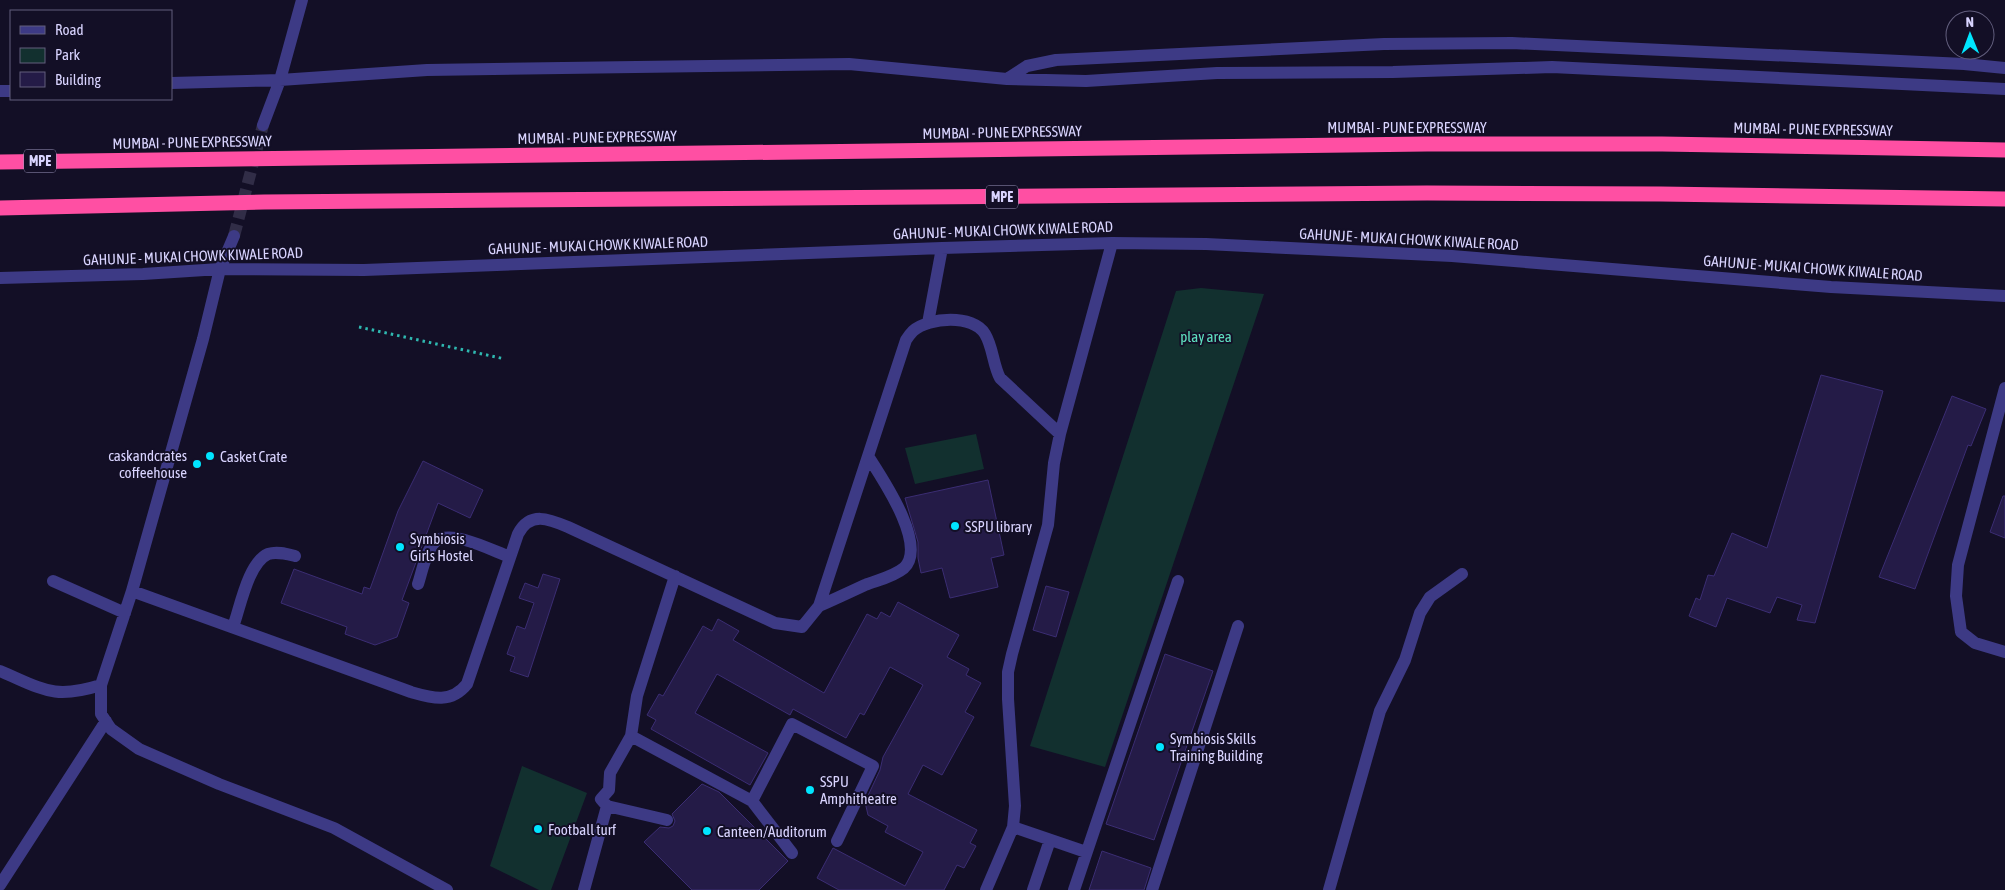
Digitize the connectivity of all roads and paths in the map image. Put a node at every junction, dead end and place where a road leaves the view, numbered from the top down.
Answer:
1 (302, 0) edge
2 (2005, 68) edge
3 (1007, 79) junction
4 (280, 80) junction
5 (172, 84) edge
6 (2005, 89) edge
7 (263, 126) tunnel mouth
8 (2005, 150) edge
9 (0, 162) edge
10 (2005, 199) edge
11 (0, 208) edge
12 (234, 236) tunnel mouth
13 (1112, 243) junction
14 (942, 248) junction
15 (220, 269) junction
16 (0, 278) edge
17 (2005, 296) edge
18 (928, 323) junction
19 (359, 327) dead end
20 (505, 359) dead end
21 (2005, 388) edge
22 (1060, 434) junction
23 (868, 456) junction
24 (295, 556) dead end
25 (510, 557) junction
26 (1462, 574) dead end
27 (675, 576) junction
28 (53, 581) dead end
29 (1178, 582) dead end
30 (418, 584) dead end
31 (132, 591) junction
32 (819, 606) junction
33 (125, 613) junction
34 (1238, 626) dead end
35 (234, 627) junction
36 (2005, 652) edge
37 (0, 671) edge
38 (101, 685) junction
39 (106, 721) junction
40 (631, 736) junction
41 (752, 801) junction
42 (607, 806) junction
43 (667, 820) dead end
44 (1013, 827) junction
45 (1050, 840) junction
46 (837, 842) dead end
47 (1086, 852) junction
48 (792, 853) dead end
49 (0, 885) edge
50 (447, 890) edge
51 (584, 890) edge
52 (986, 890) edge
53 (1033, 890) edge
54 (1074, 890) edge
55 (1152, 890) edge
56 (1329, 890) edge

1 - 4 street
2 - 3 street
3 - 4 street
3 - 6 street
4 - 5 street
4 - 7 street
8 - 9 highway, MUMBAI - PUNE EXPRESSWAY / MPE
10 - 11 highway, MPE
12 - 15 street
13 - 14 street, GAHUNJE - MUKAI CHOWK KIWALE ROAD
13 - 17 street, GAHUNJE - MUKAI CHOWK KIWALE ROAD
13 - 22 street
14 - 15 street, GAHUNJE - MUKAI CHOWK KIWALE ROAD
14 - 18 street
15 - 16 street, GAHUNJE - MUKAI CHOWK KIWALE ROAD
15 - 31 street
18 - 22 street
18 - 23 street
19 - 20 path
21 - 36 street
22 - 44 street
23 - 32 street
23 - 32 street
24 - 35 street
25 - 27 street
25 - 30 street
25 - 35 street
26 - 56 street
27 - 32 street
27 - 40 street
28 - 33 street
29 - 47 street
31 - 33 street
31 - 35 street
33 - 38 street
34 - 55 street
37 - 38 street
38 - 39 street
39 - 49 street
39 - 50 street
40 - 41 street
40 - 42 street
41 - 46 street
41 - 48 street
42 - 43 street
42 - 51 street
44 - 45 street
44 - 52 street
45 - 47 street
45 - 53 street
47 - 54 street

